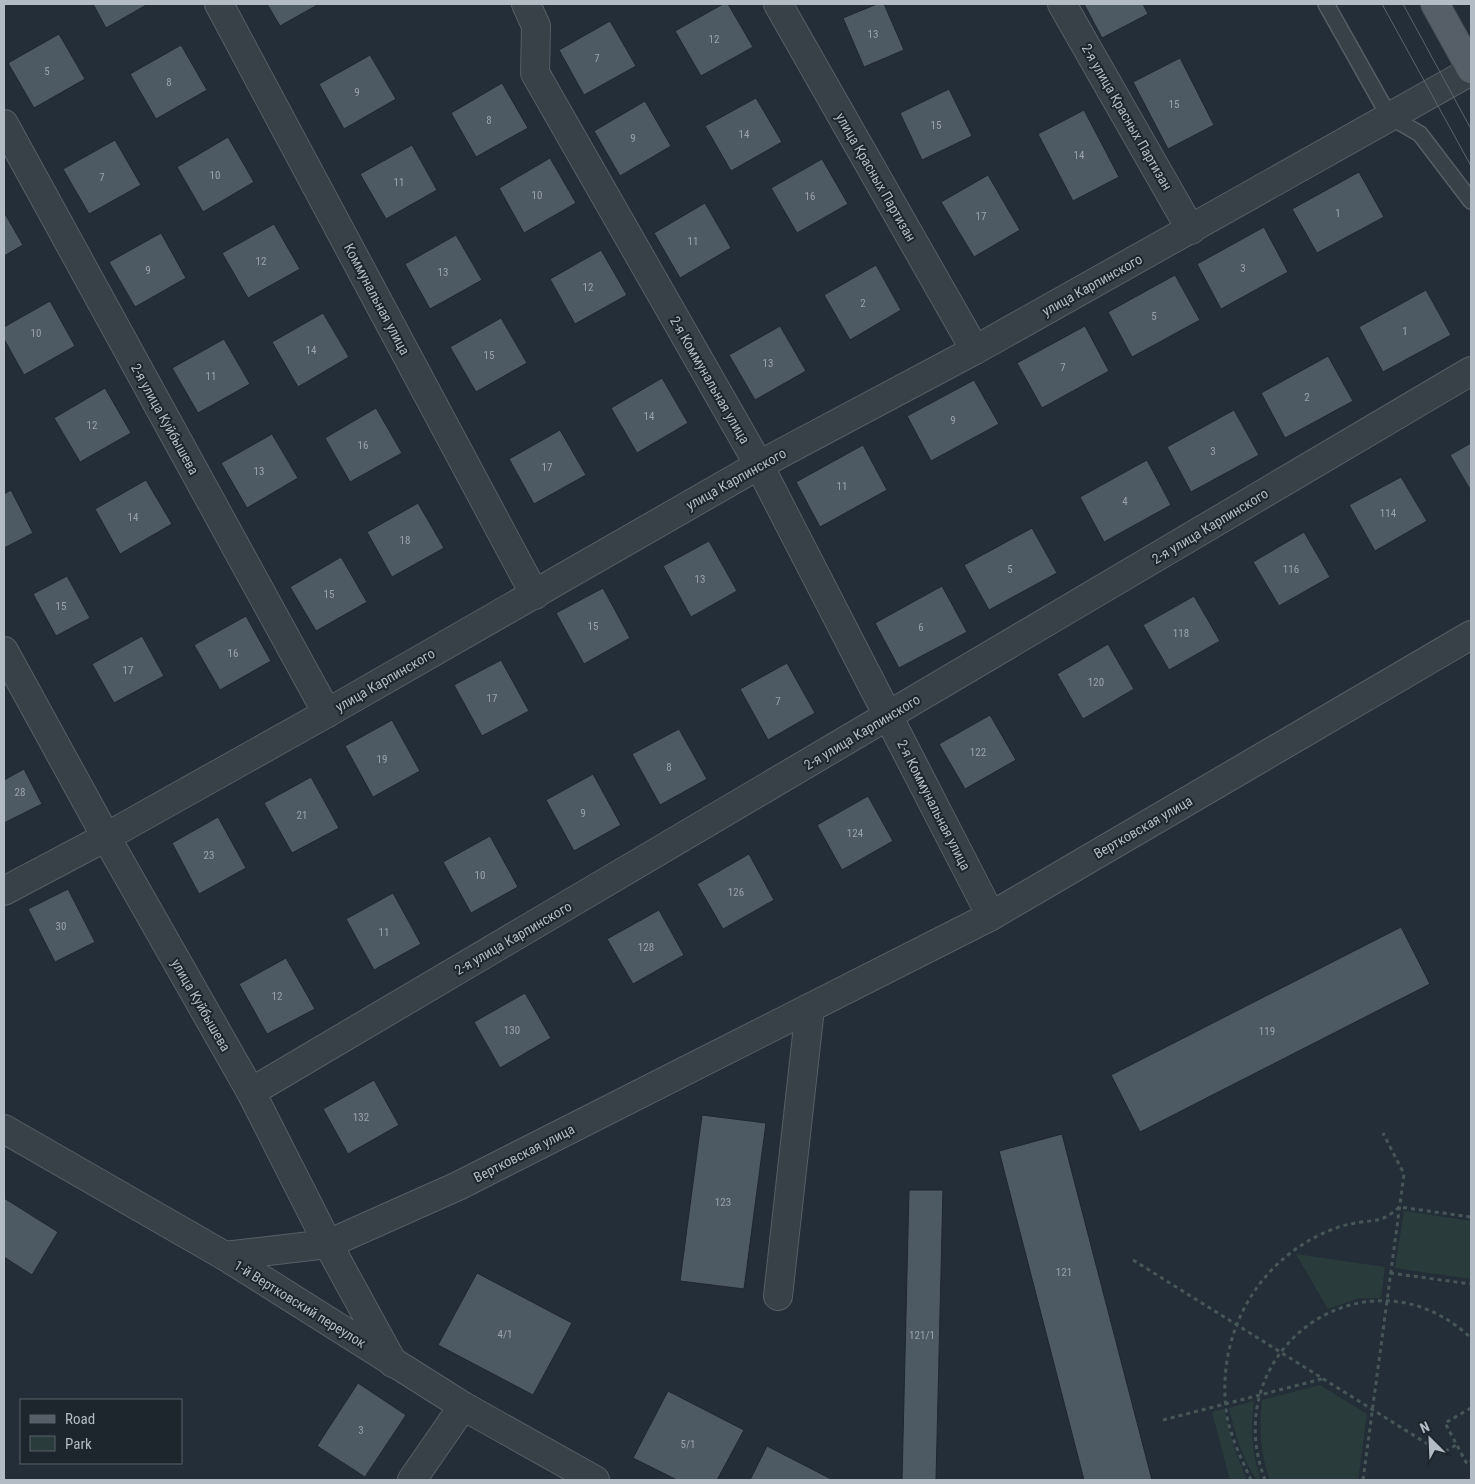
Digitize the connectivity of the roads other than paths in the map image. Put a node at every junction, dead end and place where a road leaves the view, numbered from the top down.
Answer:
1 (219, 4) edge
2 (526, 4) edge
3 (778, 4) edge
4 (1062, 4) edge
5 (1326, 4) edge
6 (1435, 4) edge
7 (1471, 70) edge
8 (1389, 116) junction
9 (4, 124) edge
10 (1471, 201) edge
11 (1191, 230) junction
12 (975, 350) junction
13 (1471, 371) edge
14 (759, 466) junction
15 (535, 595) junction
16 (1471, 635) edge
17 (4, 651) edge
18 (327, 713) junction
19 (889, 717) junction
20 (106, 837) junction
21 (4, 891) edge
22 (992, 916) junction
23 (810, 1008) junction
24 (251, 1092) junction
25 (4, 1129) edge
26 (328, 1244) junction
27 (225, 1256) junction
28 (778, 1296) dead end
29 (393, 1363) junction
30 (463, 1406) junction
31 (412, 1480) edge
32 (595, 1480) edge

1 - 15 street, Коммунальная улица
2 - 14 street, 2-я Коммунальная улица
3 - 12 street, улица Красных Партизан
4 - 11 street, 2-я улица Красных Партизан
5 - 8 lane
6 - 7 main road
7 - 8 street, улица Карпинского
8 - 10 lane
8 - 11 street, улица Карпинского
9 - 18 street, 2-я улица Куйбышева
11 - 12 street, улица Карпинского
12 - 14 street, улица Карпинского
13 - 19 street, 2-я улица Карпинского
14 - 15 street, улица Карпинского
14 - 19 street, 2-я Коммунальная улица
15 - 18 street, улица Карпинского
16 - 22 street, Вертковская улица
17 - 20 street, улица Куйбышева
18 - 20 street, улица Карпинского
19 - 22 street, 2-я Коммунальная улица
19 - 24 street, 2-я улица Карпинского
20 - 21 street, улица Карпинского
20 - 24 street, улица Куйбышева
22 - 23 street, Вертковская улица
23 - 26 street, Вертковская улица
23 - 28 street
24 - 26 street, улица Куйбышева
25 - 27 street, 1-й Вертковский переулок
26 - 27 street, Вертковская улица
26 - 29 street, улица Куйбышева
27 - 29 street, 1-й Вертковский переулок
29 - 30 street, 1-й Вертковский переулок
30 - 31 street
30 - 32 street, 1-й Вертковский переулок

